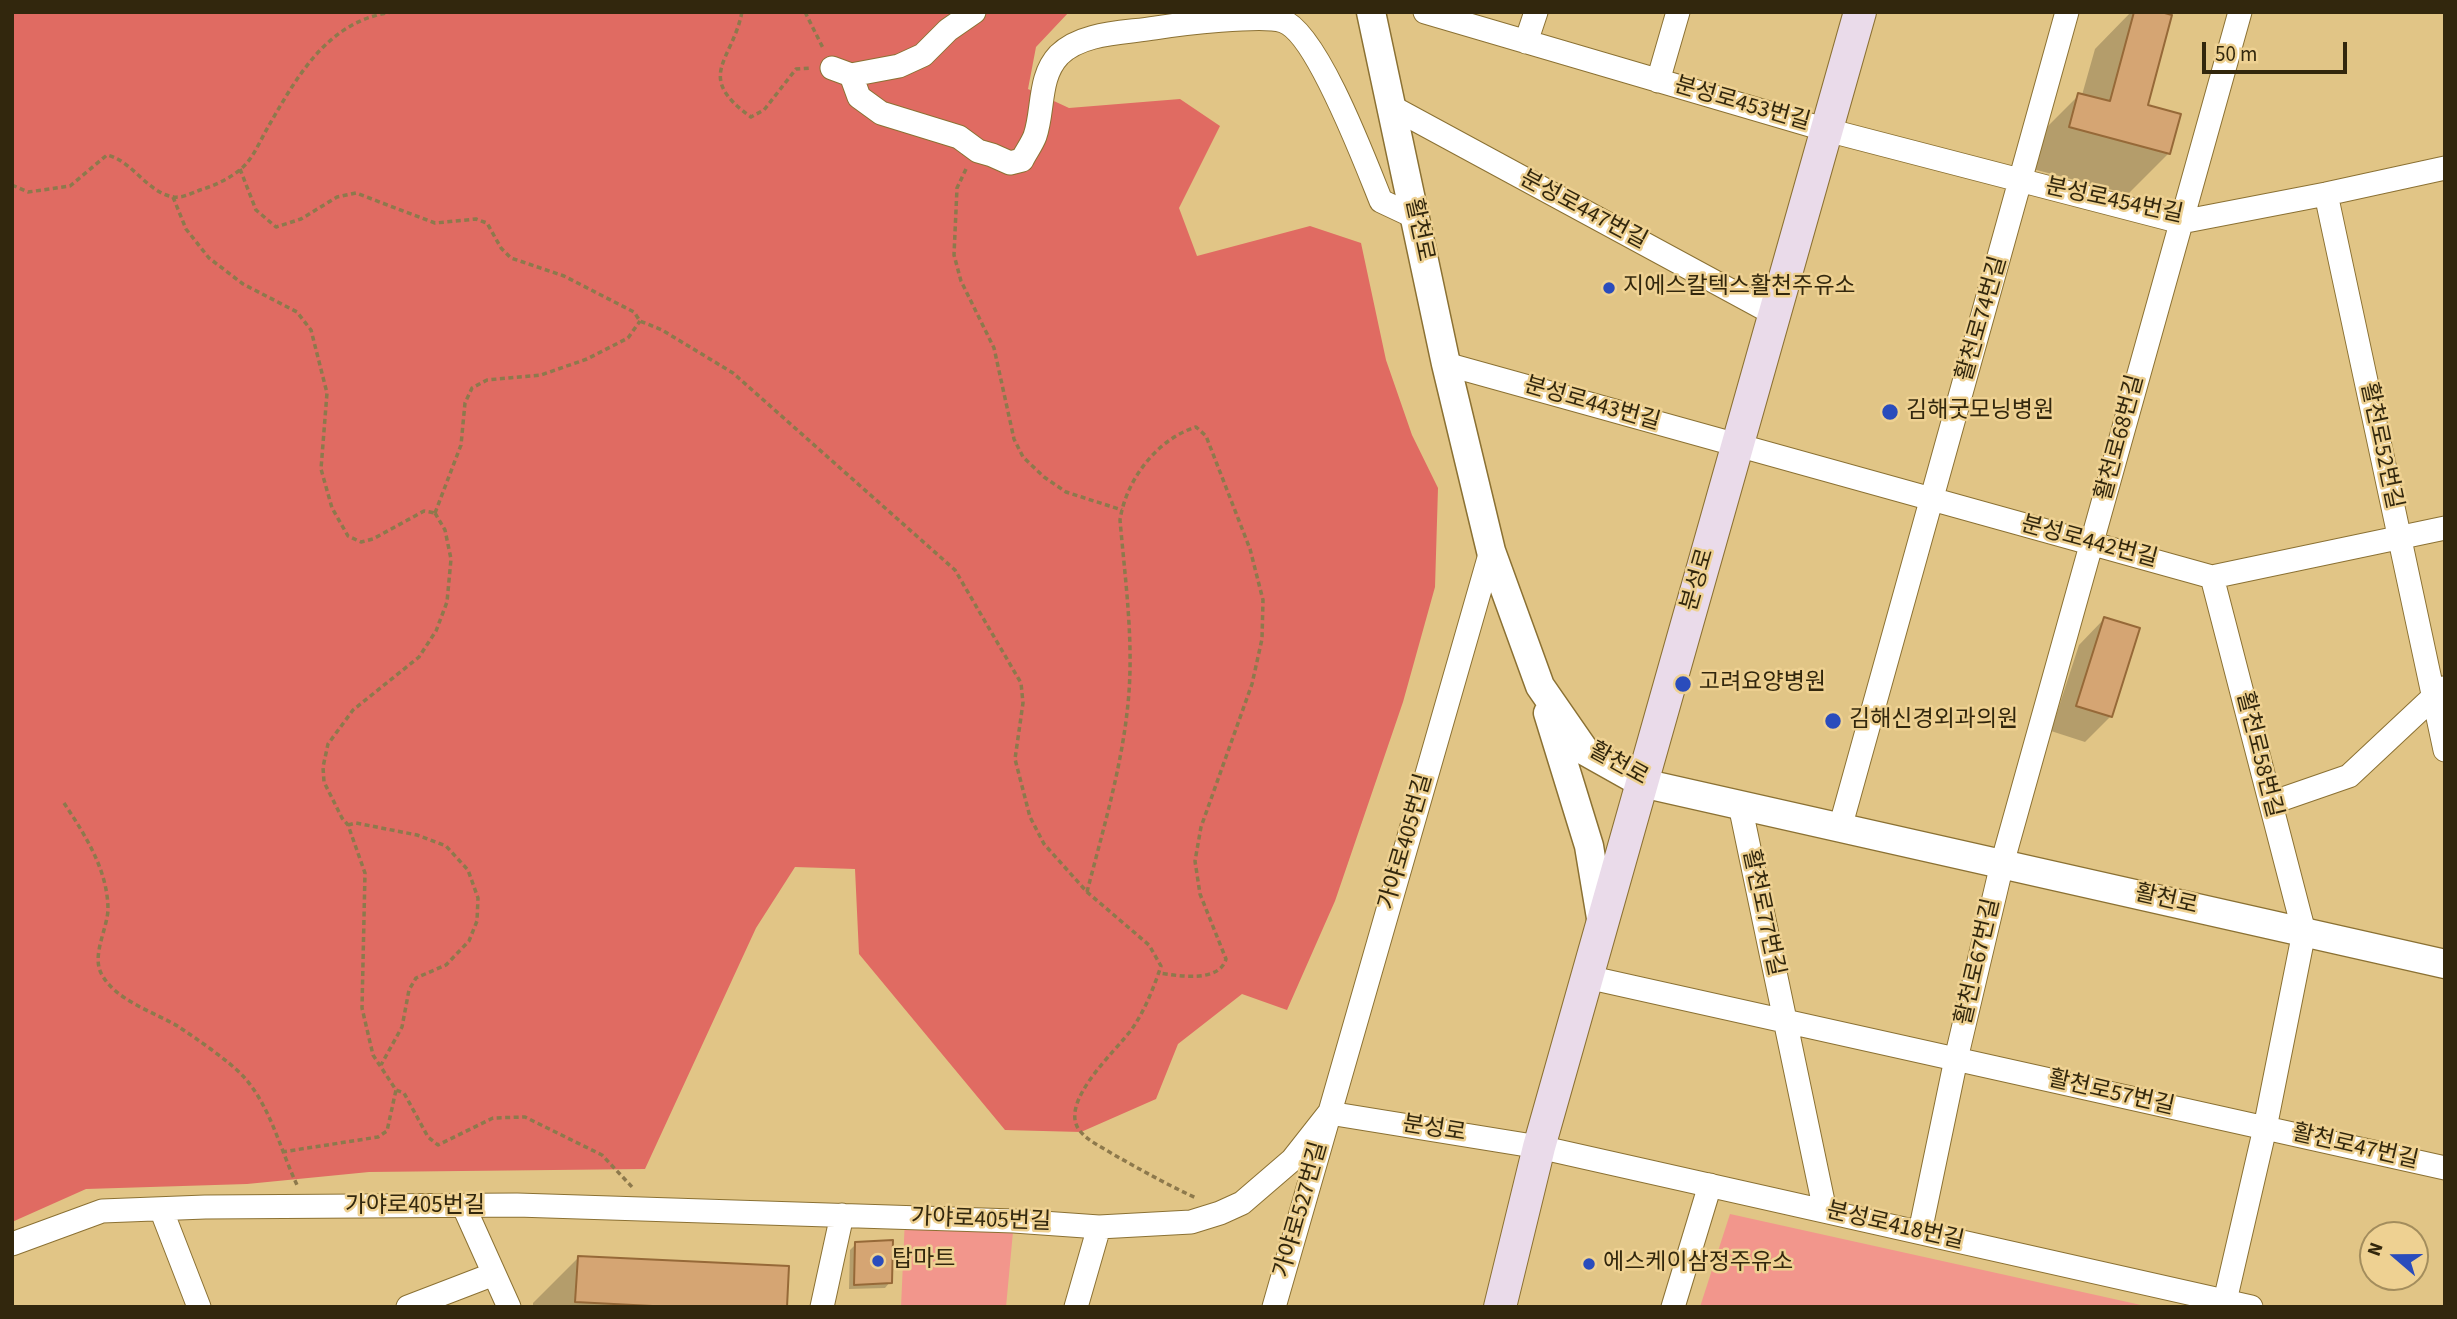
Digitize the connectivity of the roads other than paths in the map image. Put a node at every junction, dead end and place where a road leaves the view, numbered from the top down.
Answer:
1 (974, 12) edge
2 (1371, 12) edge
3 (1426, 12) edge
4 (1536, 12) edge
5 (1678, 12) edge
6 (1860, 12) edge
7 (2067, 12) edge
8 (2240, 12) edge
9 (1526, 42) junction
10 (1658, 81) junction
11 (1392, 107) junction
12 (1826, 130) junction
13 (2445, 168) edge
14 (2022, 182) junction
15 (2326, 194) junction
16 (1415, 217) junction
17 (2181, 222) junction
18 (1774, 314) junction
19 (1446, 364) junction
20 (1737, 446) junction
21 (1932, 500) junction
22 (2445, 528) edge
23 (2399, 537) junction
24 (2092, 544) junction
25 (1491, 551) junction
26 (2212, 577) junction
27 (1540, 687) junction
28 (2439, 691) edge
29 (2445, 750) edge
30 (1642, 783) junction
31 (2270, 803) junction
32 (1740, 805) junction
33 (1840, 828) junction
34 (2002, 864) junction
35 (1602, 925) junction
36 (2304, 932) junction
37 (2445, 964) edge
38 (1587, 977) junction
39 (1785, 1021) junction
40 (1956, 1059) junction
41 (1329, 1113) junction
42 (2266, 1128) junction
43 (1539, 1147) junction
44 (2445, 1168) edge
45 (1710, 1185) junction
46 (464, 1207) junction
47 (161, 1209) junction
48 (1825, 1211) junction
49 (842, 1215) junction
50 (1099, 1227) junction
51 (1920, 1233) junction
52 (12, 1244) edge
53 (494, 1274) junction
54 (2225, 1301) junction
55 (198, 1307) edge
56 (408, 1307) edge
57 (509, 1307) edge
58 (822, 1307) edge
59 (1076, 1307) edge
60 (1274, 1307) edge
61 (1500, 1307) edge
62 (1673, 1307) edge
63 (2251, 1307) edge

1 - 16 street
2 - 11 street, 활천로
3 - 9 street, 분성로453번길
4 - 9 street
5 - 10 street, 분성로453번길
6 - 12 main road, 분성로
7 - 14 street, 활천로74번길
8 - 17 street, 활천로68번길
9 - 10 street, 분성로453번길
10 - 12 street, 분성로453번길
11 - 16 street, 활천로
11 - 18 street, 분성로447번길
12 - 14 street, 분성로454번길
12 - 18 main road, 분성로
13 - 15 street, 분성로454번길
14 - 17 street, 분성로454번길
14 - 21 street, 활천로74번길
15 - 17 street, 분성로454번길
15 - 23 street, 활천로52번길
16 - 19 street, 활천로
17 - 24 street, 활천로68번길
18 - 20 main road, 분성로
19 - 20 street, 분성로443번길
19 - 25 street, 활천로
20 - 21 street, 분성로442번길
20 - 30 main road, 분성로
21 - 24 street, 분성로442번길
21 - 33 street, 활천로74번길
22 - 23 street, 분성로442번길
23 - 26 street, 분성로442번길
23 - 28 street, 활천로52번길
24 - 26 street, 분성로442번길
24 - 34 street, 활천로68번길
25 - 27 street, 활천로
25 - 41 street, 가야로405번길
26 - 31 street, 활천로58번길
27 - 30 street, 활천로
27 - 35 street
28 - 29 street, 활천로52번길
28 - 31 street
30 - 32 street, 활천로
30 - 35 main road, 분성로
31 - 36 street, 활천로58번길
32 - 33 street, 활천로
32 - 39 street, 활천로77번길
33 - 34 street, 활천로
34 - 36 street, 활천로
34 - 40 street, 활천로67번길
35 - 38 main road, 분성로
36 - 37 street, 활천로
36 - 42 street
38 - 39 street
38 - 43 main road, 분성로
39 - 40 street
39 - 48 street, 활천로77번길
40 - 42 street, 활천로57번길
40 - 51 street, 활천로67번길
41 - 43 street, 분성로
41 - 50 street, 가야로405번길
41 - 60 street, 가야로527번길
42 - 44 street, 활천로47번길
42 - 54 street
43 - 45 street, 분성로418번길
43 - 61 main road, 분성로
45 - 48 street, 분성로418번길
45 - 62 street
46 - 47 street, 가야로405번길
46 - 49 street, 가야로405번길
46 - 53 street
47 - 52 street, 가야로405번길
47 - 55 street
48 - 51 street, 분성로418번길
49 - 50 street, 가야로405번길
49 - 58 street
50 - 59 street
51 - 54 street, 분성로418번길
53 - 56 street
53 - 57 street
54 - 63 street, 분성로418번길

